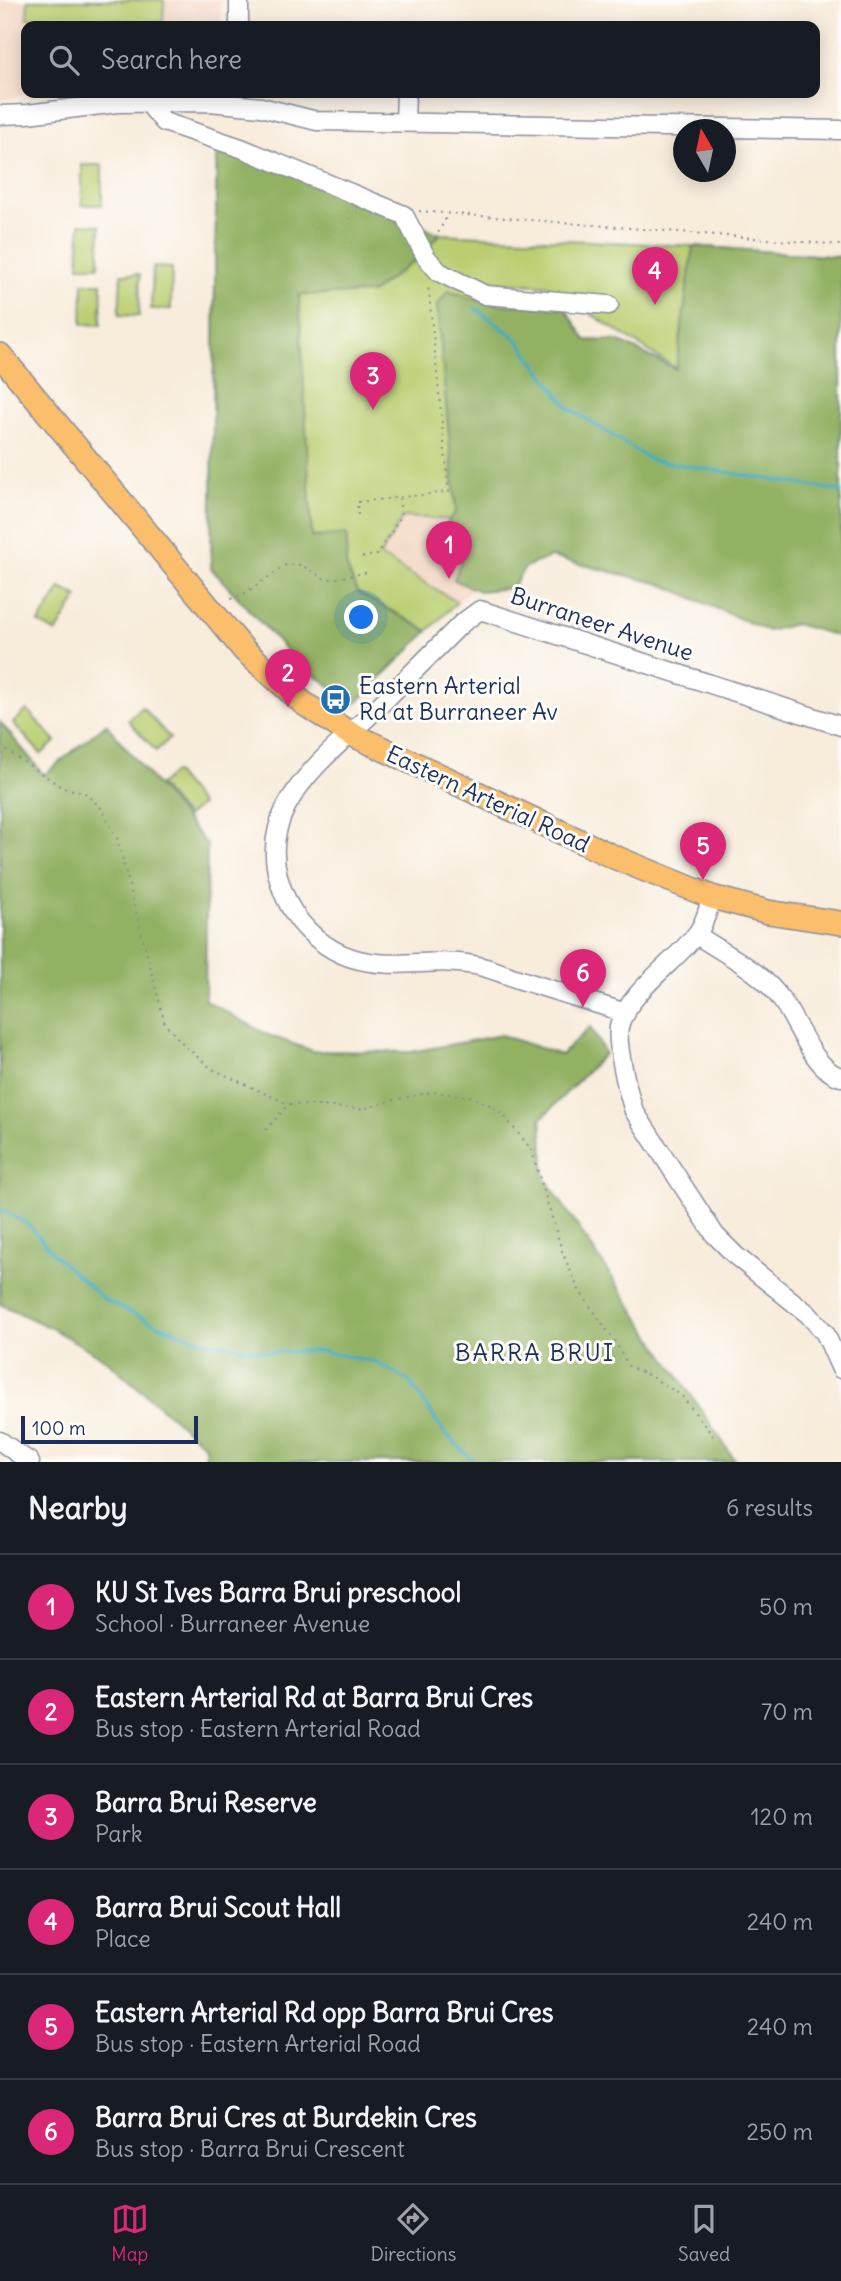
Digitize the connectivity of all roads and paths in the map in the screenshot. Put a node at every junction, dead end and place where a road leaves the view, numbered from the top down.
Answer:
1 (239, 0) edge
2 (239, 21) edge
3 (238, 98) edge
4 (406, 98) edge
5 (148, 103) junction
6 (0, 116) edge
7 (405, 122) junction
8 (841, 130) edge
9 (409, 206) dead end
10 (448, 214) junction
11 (841, 245) edge
12 (426, 257) junction
13 (428, 284) dead end
14 (609, 304) dead end
15 (0, 355) edge
16 (399, 497) junction
17 (358, 515) dead end
18 (362, 557) dead end
19 (369, 572) dead end
20 (231, 598) dead end
21 (841, 726) edge
22 (349, 733) junction
23 (0, 746) edge
24 (712, 897) junction
25 (841, 923) edge
26 (698, 933) junction
27 (626, 1013) junction
28 (841, 1077) edge
29 (288, 1104) junction
30 (266, 1130) dead end
31 (841, 1369) edge
32 (713, 1436) dead end
33 (0, 1441) edge
34 (30, 1462) edge

1 - 2 street
3 - 5 street
3 - 7 street
4 - 7 street
5 - 6 street
5 - 12 street
7 - 8 street
9 - 10 path
10 - 11 path
10 - 12 path
12 - 14 street
13 - 16 path
15 - 22 main road, Eastern Arterial Road
16 - 17 path
16 - 18 path
19 - 20 path
21 - 22 street, Burraneer Avenue
22 - 24 main road, Eastern Arterial Road
22 - 27 street
23 - 29 path
24 - 25 main road, Eastern Arterial Road
24 - 26 street
26 - 27 street
26 - 28 street
27 - 31 street
29 - 30 path
29 - 32 path
33 - 34 street

